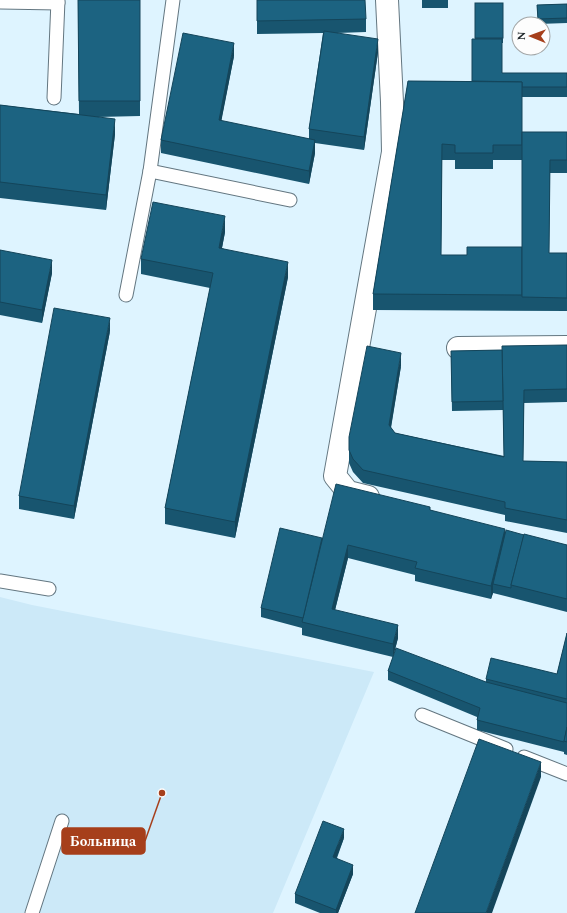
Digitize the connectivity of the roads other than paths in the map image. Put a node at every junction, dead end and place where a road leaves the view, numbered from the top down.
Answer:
1 (173, 0) edge
2 (387, 0) edge
3 (58, 1) edge
4 (0, 2) edge
5 (54, 98) dead end
6 (150, 171) junction
7 (290, 200) dead end
8 (126, 295) dead end
9 (567, 347) edge
10 (458, 348) dead end
11 (386, 502) edge
12 (0, 581) edge
13 (49, 589) dead end
14 (422, 715) dead end
15 (567, 774) edge
16 (62, 821) dead end
17 (32, 913) edge

1 - 6 lane
2 - 11 street
3 - 4 lane
3 - 5 lane
6 - 7 lane
6 - 8 lane
9 - 10 street
12 - 13 lane
14 - 15 lane
16 - 17 lane

